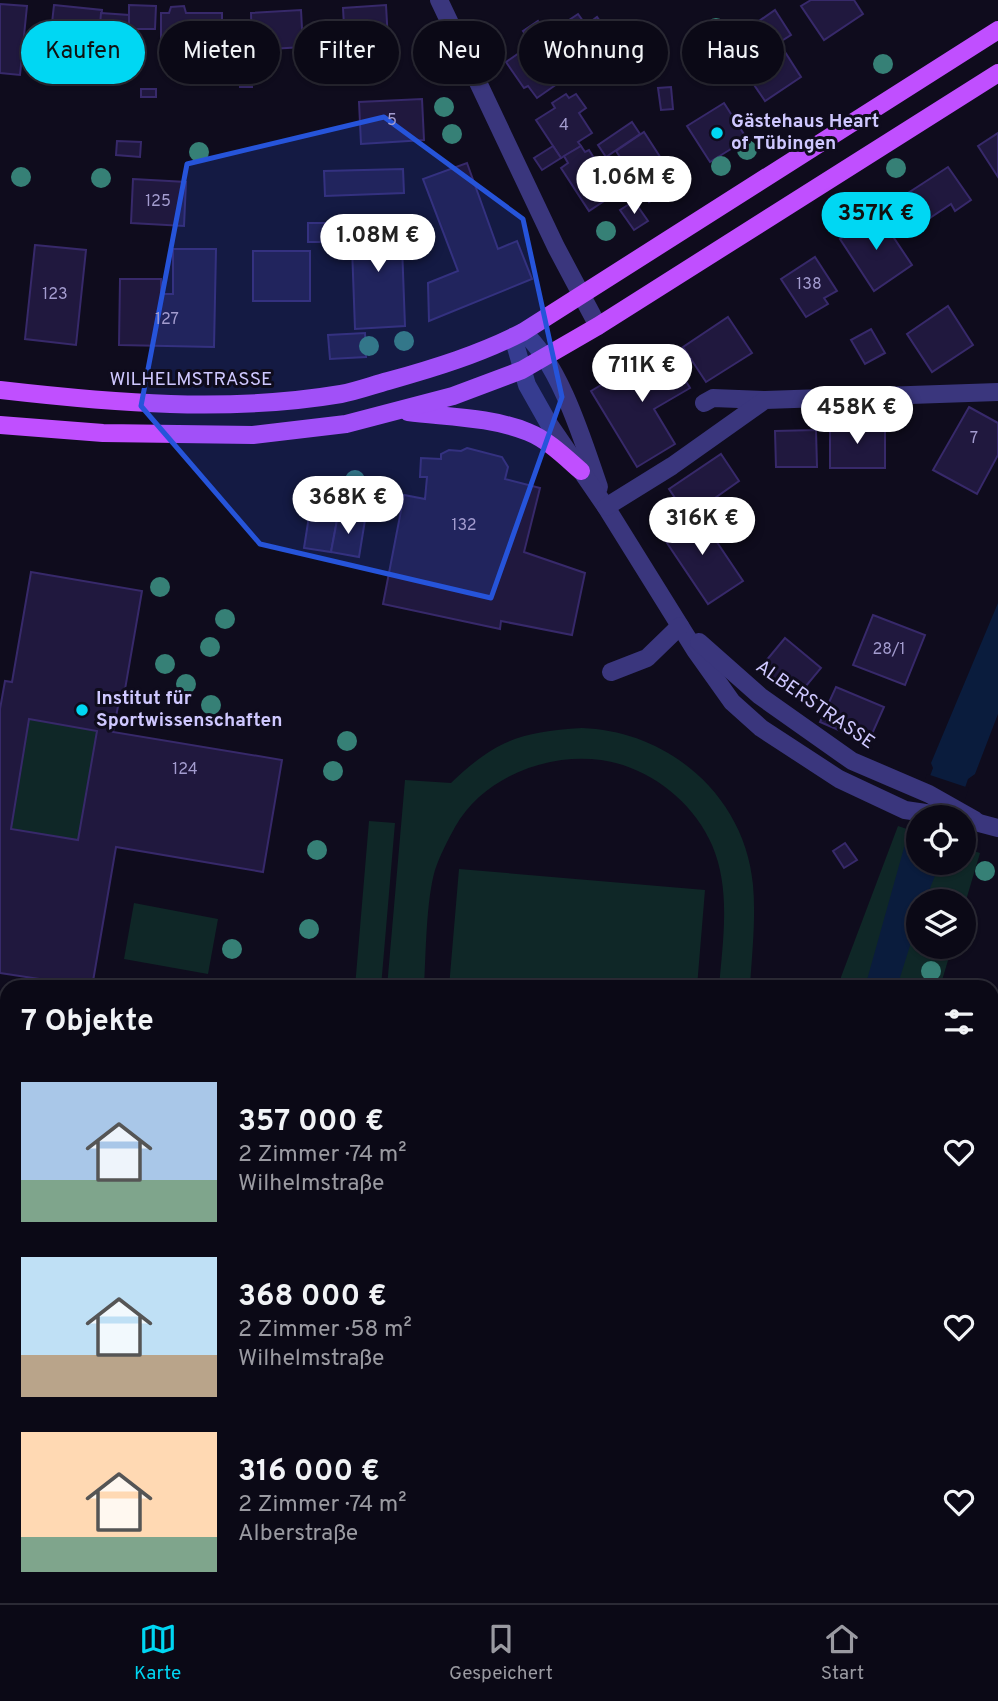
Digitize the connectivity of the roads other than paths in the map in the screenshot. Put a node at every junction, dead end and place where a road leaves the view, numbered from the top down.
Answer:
1 (439, 0) edge
2 (998, 30) edge
3 (998, 73) edge
4 (582, 294) junction
5 (598, 326) junction
6 (518, 335) junction
7 (545, 357) junction
8 (522, 370) junction
9 (0, 390) edge
10 (998, 392) edge
11 (765, 400) junction
12 (704, 402) dead end
13 (401, 411) junction
14 (0, 425) edge
15 (580, 471) junction
16 (606, 507) junction
17 (680, 626) junction
18 (611, 672) dead end
19 (946, 805) edge
20 (906, 810) edge
21 (976, 822) edge
22 (998, 828) edge

1 - 4 street
2 - 4 main road, WILHELMSTRASSE
3 - 5 main road
4 - 5 street
4 - 6 main road, WILHELMSTRASSE
5 - 7 main road
6 - 7 street, ALBERSTRASSE
6 - 8 street, ALBERSTRASSE
6 - 9 main road, WILHELMSTRASSE
7 - 8 main road
7 - 16 street, ALBERSTRASSE
8 - 13 main road
8 - 15 street, ALBERSTRASSE
10 - 11 street
11 - 12 street
11 - 16 street
13 - 14 main road
13 - 15 main road
15 - 16 street, ALBERSTRASSE
16 - 17 street, ALBERSTRASSE
17 - 18 street
17 - 19 street, ALBERSTRASSE
17 - 20 street, ALBERSTRASSE
21 - 22 street, ALBERSTRASSE

